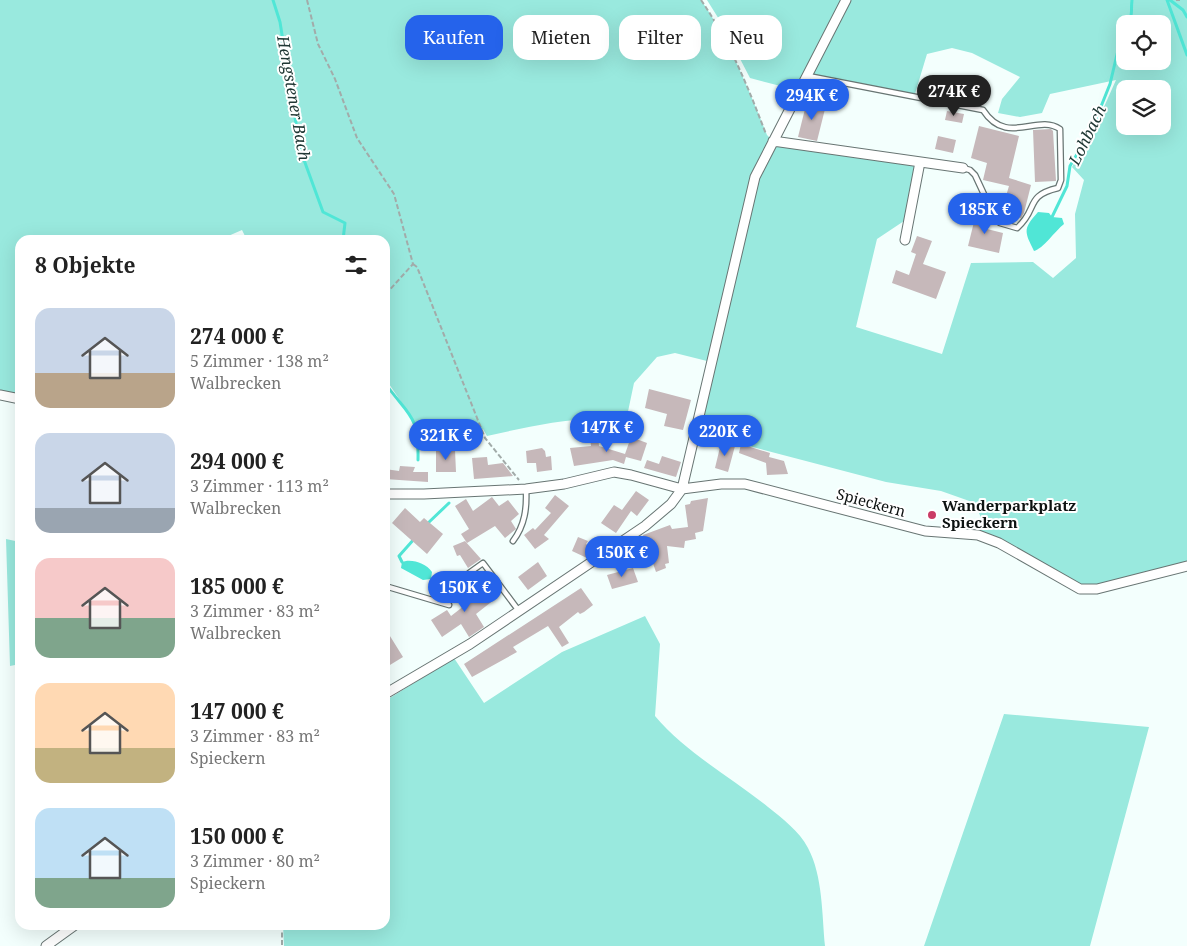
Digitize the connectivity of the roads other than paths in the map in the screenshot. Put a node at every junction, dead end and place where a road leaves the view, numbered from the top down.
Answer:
1 (846, 0) edge
2 (808, 76) junction
3 (773, 141) junction
4 (920, 162) junction
5 (963, 168) joint
6 (905, 240) dead end
7 (0, 395) edge
8 (15, 398) edge
9 (524, 489) junction
10 (682, 489) junction
11 (390, 494) edge
12 (513, 541) dead end
13 (1187, 566) edge
14 (469, 573) dead end
15 (390, 587) edge
16 (449, 605) dead end
17 (519, 611) junction
18 (390, 691) edge
19 (68, 930) edge
20 (46, 946) edge

1 - 2 street
2 - 3 street
2 - 5 lane
3 - 4 street
3 - 10 street
4 - 5 street
4 - 6 street
7 - 8 street
9 - 10 street, Spieckern
9 - 11 street, Spieckern
9 - 12 lane
10 - 13 street, Spieckern
10 - 17 street
14 - 17 lane
15 - 16 lane
17 - 18 street
19 - 20 street

